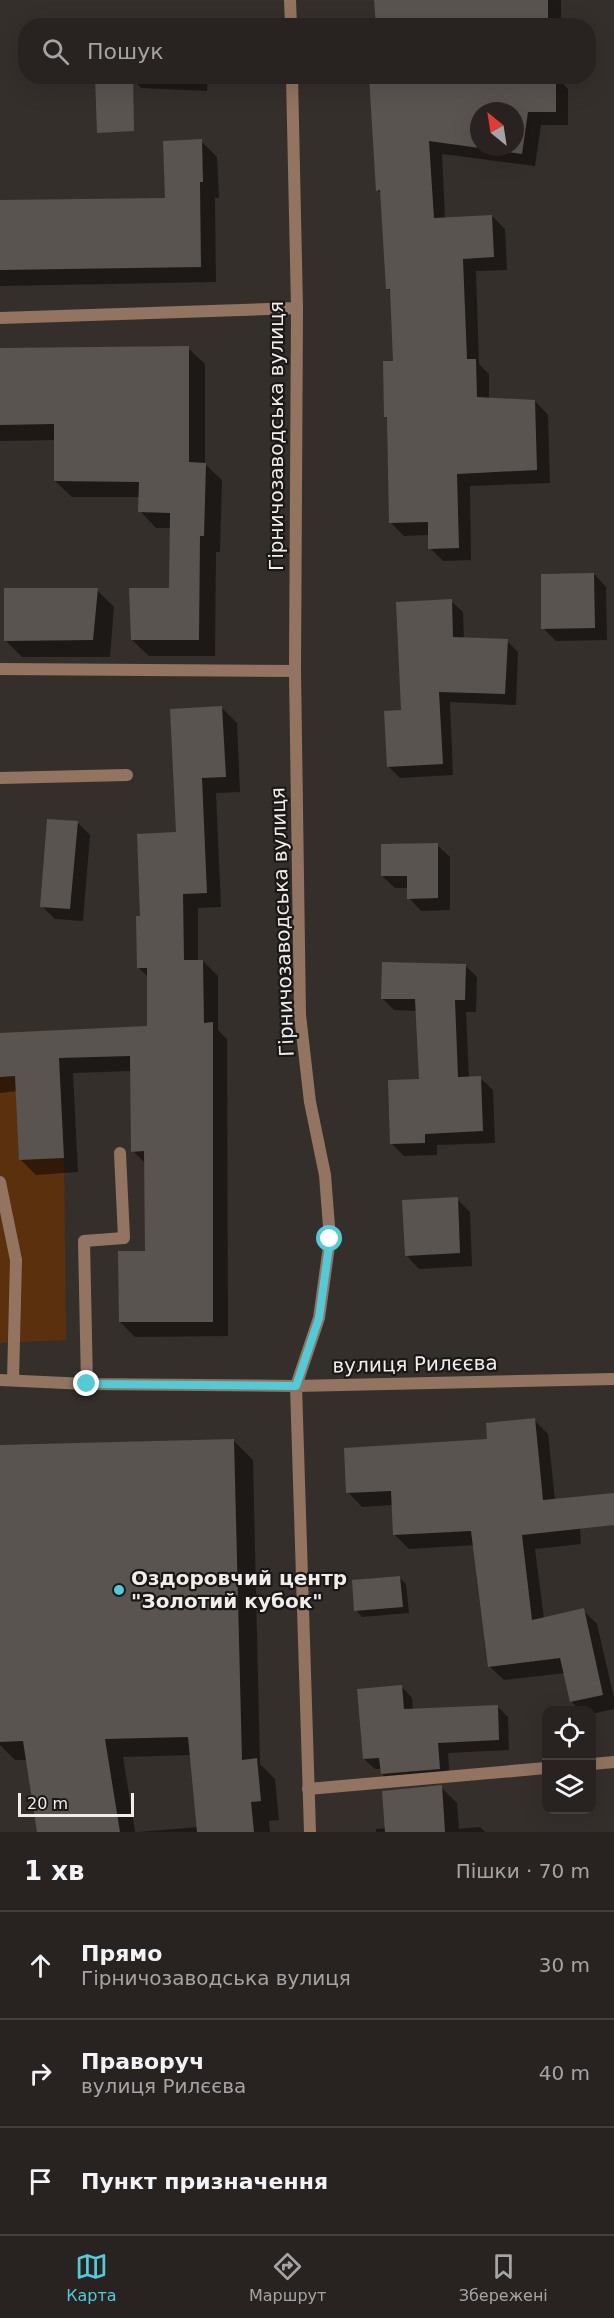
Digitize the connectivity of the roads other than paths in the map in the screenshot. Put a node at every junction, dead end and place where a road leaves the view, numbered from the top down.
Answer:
1 (290, 0) edge
2 (291, 18) edge
3 (292, 84) edge
4 (297, 308) junction
5 (0, 318) edge
6 (0, 669) edge
7 (295, 671) junction
8 (127, 775) dead end
9 (0, 778) edge
10 (120, 1153) dead end
11 (0, 1182) edge
12 (614, 1379) edge
13 (6, 1380) edge
14 (87, 1384) junction
15 (296, 1386) junction
16 (614, 1762) edge
17 (596, 1764) edge
18 (542, 1768) edge
19 (308, 1789) junction
20 (310, 1832) edge

1 - 2 street
3 - 4 street, Гірничозаводська вулиця
4 - 5 street
4 - 7 street, Гірничозаводська вулиця
6 - 7 street
7 - 15 street, Гірничозаводська вулиця
8 - 9 street
10 - 14 street
11 - 13 street
12 - 15 street, вулиця Рилєєва
13 - 14 street, вулиця Рилєєва
14 - 15 street, вулиця Рилєєва
15 - 19 street, Гірничозаводська вулиця
16 - 17 street
18 - 19 street
19 - 20 street, Гірничозаводська вулиця

